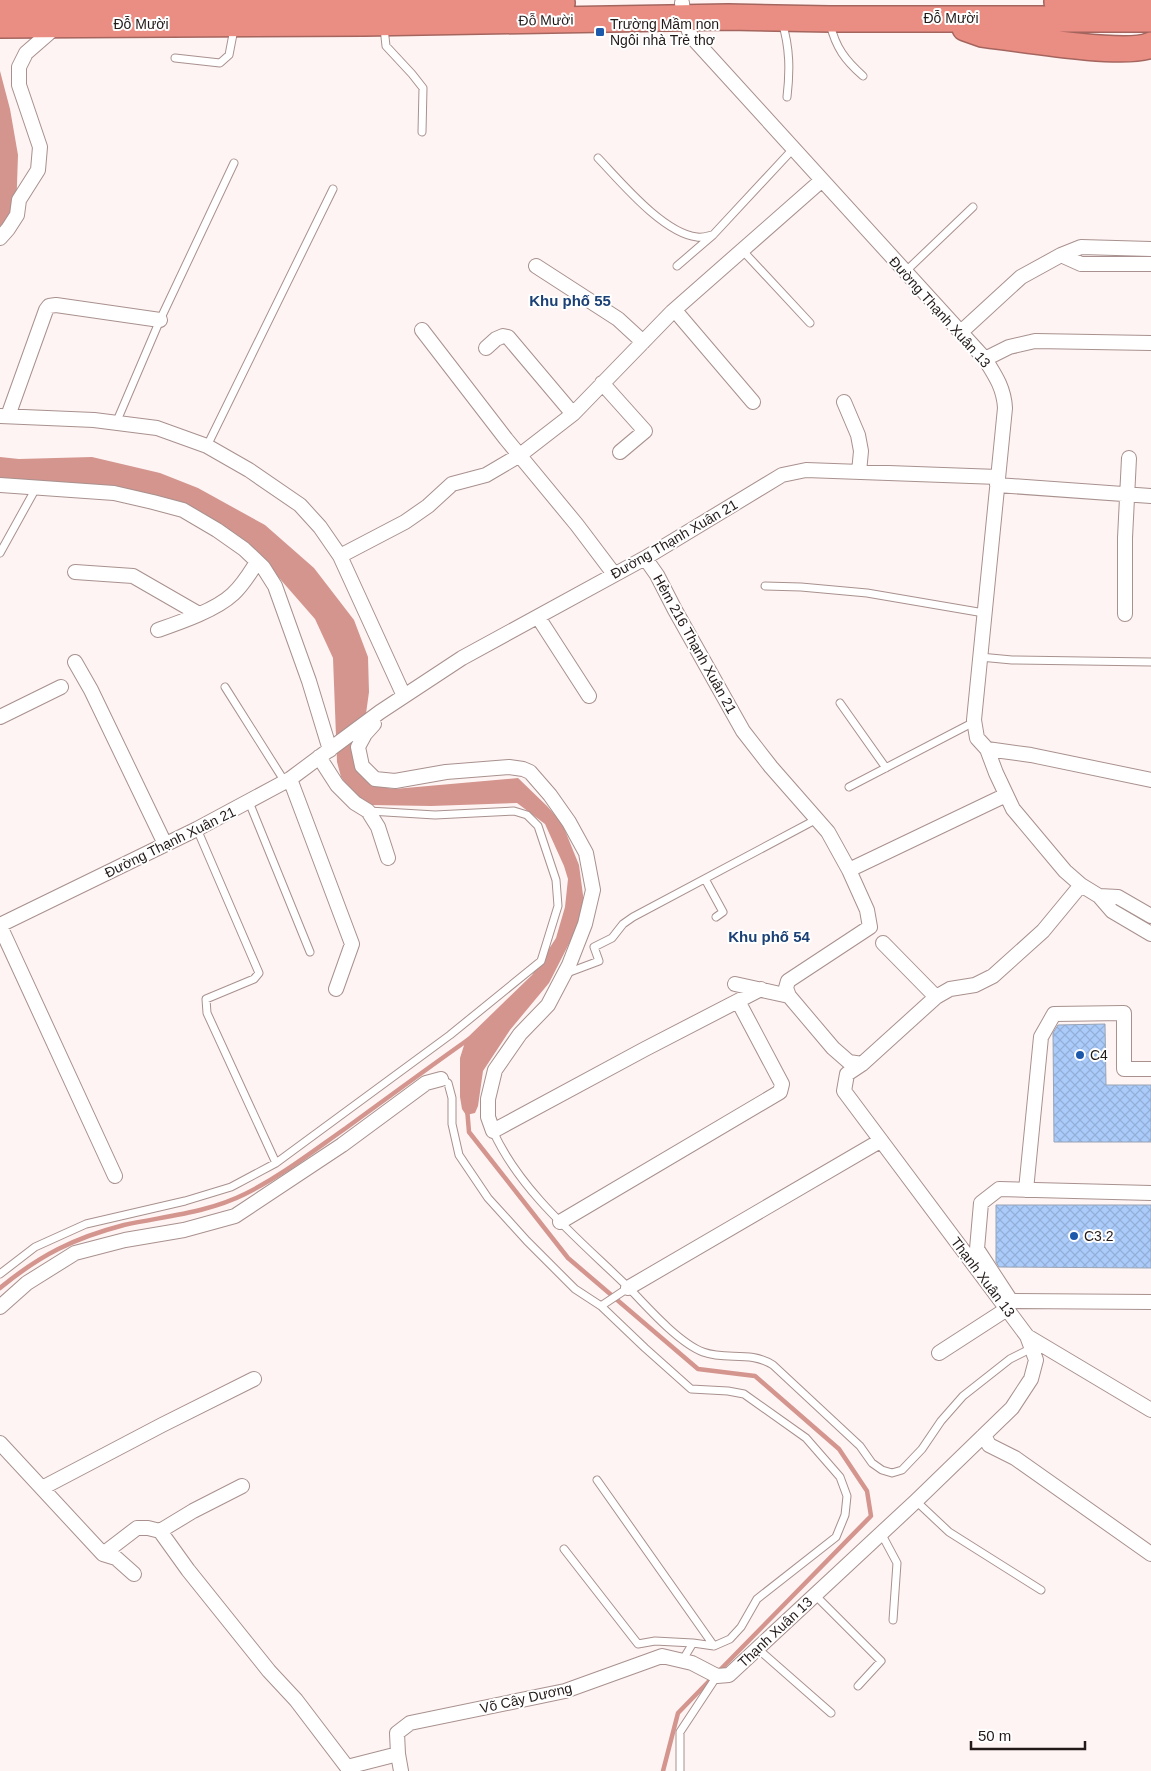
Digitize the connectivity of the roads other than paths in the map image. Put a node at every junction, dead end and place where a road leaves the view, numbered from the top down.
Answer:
1 (1151, 2) edge
2 (683, 11) junction
3 (1126, 11) junction
4 (1, 15) edge
5 (780, 17) junction
6 (939, 18) junction
7 (830, 19) junction
8 (1151, 19) edge
9 (383, 22) junction
10 (234, 24) junction
11 (58, 25) junction
12 (1151, 45) edge
13 (175, 58) dead end
14 (863, 76) dead end
15 (787, 97) dead end
16 (422, 132) dead end
17 (793, 149) junction
18 (598, 158) dead end
19 (234, 163) dead end
20 (822, 180) junction
21 (333, 189) dead end
22 (973, 207) dead end
23 (713, 235) junction
24 (0, 238) edge
25 (1151, 249) edge
26 (742, 250) junction
27 (1062, 255) junction
28 (1151, 264) edge
29 (536, 266) dead end
30 (677, 266) dead end
31 (905, 272) junction
32 (672, 312) junction
33 (160, 320) junction
34 (810, 323) dead end
35 (422, 330) dead end
36 (961, 332) junction
37 (643, 342) junction
38 (1151, 343) edge
39 (486, 348) dead end
40 (985, 359) junction
41 (602, 383) junction
42 (753, 402) dead end
43 (844, 402) dead end
44 (573, 414) junction
45 (4, 416) edge
46 (116, 423) junction
47 (207, 446) junction
48 (620, 452) dead end
49 (520, 455) junction
50 (1128, 458) dead end
51 (859, 472) junction
52 (997, 481) junction
53 (0, 485) edge
54 (36, 488) junction
55 (1127, 494) junction
56 (1151, 496) edge
57 (0, 553) edge
58 (340, 556) junction
59 (645, 558) junction
60 (257, 562) junction
61 (75, 572) dead end
62 (614, 574) junction
63 (765, 586) dead end
64 (984, 613) junction
65 (198, 614) junction
66 (1125, 614) dead end
67 (538, 617) junction
68 (158, 630) dead end
69 (980, 657) junction
70 (74, 662) dead end
71 (1151, 662) edge
72 (61, 687) dead end
73 (225, 687) dead end
74 (404, 696) junction
75 (589, 696) dead end
76 (840, 703) dead end
77 (383, 710) junction
78 (0, 717) edge
79 (974, 722) junction
80 (987, 749) junction
81 (328, 752) junction
82 (886, 768) junction
83 (287, 780) junction
84 (1151, 780) edge
85 (849, 787) dead end
86 (1006, 795) junction
87 (249, 802) junction
88 (368, 811) junction
89 (816, 819) junction
90 (197, 829) junction
91 (166, 844) junction
92 (388, 858) dead end
93 (849, 870) junction
94 (705, 879) junction
95 (1081, 885) junction
96 (1099, 896) junction
97 (1151, 916) edge
98 (716, 917) dead end
99 (0, 925) edge
100 (1151, 934) edge
101 (883, 943) dead end
102 (310, 952) dead end
103 (565, 973) junction
104 (735, 984) dead end
105 (336, 989) dead end
106 (761, 989) junction
107 (789, 996) junction
108 (936, 997) junction
109 (738, 1001) junction
110 (862, 1064) junction
111 (1151, 1070) edge
112 (441, 1079) joint
113 (493, 1131) junction
114 (880, 1141) junction
115 (276, 1162) junction
116 (115, 1176) dead end
117 (1026, 1190) junction
118 (1151, 1193) edge
119 (560, 1222) junction
120 (0, 1274) edge
121 (628, 1288) junction
122 (1151, 1302) edge
123 (0, 1306) edge
124 (601, 1306) junction
125 (1007, 1309) junction
126 (1029, 1342) junction
127 (938, 1353) dead end
128 (254, 1379) dead end
129 (1151, 1410) edge
130 (984, 1435) junction
131 (0, 1443) edge
132 (597, 1480) dead end
133 (242, 1486) dead end
134 (42, 1488) junction
135 (916, 1501) junction
136 (160, 1531) junction
137 (881, 1534) junction
138 (564, 1549) dead end
139 (103, 1554) junction
140 (1151, 1554) edge
141 (134, 1574) dead end
142 (1041, 1590) dead end
143 (815, 1595) junction
144 (893, 1620) dead end
145 (693, 1643) junction
146 (714, 1646) junction
147 (758, 1649) junction
148 (687, 1662) junction
149 (717, 1676) junction
150 (858, 1686) dead end
151 (831, 1713) dead end
152 (398, 1754) junction
153 (401, 1771) edge
154 (680, 1771) edge

1 - 3 highway, Đỗ Mười
2 - 3 highway, Đỗ Mười
2 - 4 highway, Đỗ Mười
2 - 5 highway, Đỗ Mười
2 - 9 highway, Đỗ Mười
2 - 17 street, Đường Thạnh Xuân 13
3 - 6 highway, Đỗ Mười
3 - 8 highway, Đỗ Mười
4 - 11 highway, Đỗ Mười
5 - 7 highway, Đỗ Mười
5 - 15 lane
6 - 7 highway, Đỗ Mười
6 - 12 highway
7 - 14 lane
9 - 10 highway, Đỗ Mười
9 - 16 lane
10 - 11 highway, Đỗ Mười
10 - 13 lane
11 - 24 street
17 - 20 street, Đường Thạnh Xuân 13
17 - 23 lane
18 - 23 lane
19 - 33 lane
20 - 26 street
20 - 31 street, Đường Thạnh Xuân 13
21 - 47 lane
22 - 31 lane
23 - 30 lane
25 - 27 street
26 - 32 street
26 - 34 lane
27 - 28 street
27 - 36 street
29 - 37 street
31 - 36 street, Đường Thạnh Xuân 13
32 - 37 street
32 - 42 street
33 - 45 street
33 - 46 lane
35 - 49 street
36 - 40 street, Đường Thạnh Xuân 13
37 - 41 street
38 - 40 street
39 - 44 street
40 - 52 street, Đường Thạnh Xuân 13
41 - 44 street
41 - 48 street
43 - 51 street
44 - 49 street
45 - 46 street
46 - 47 street
47 - 58 street
49 - 58 street
49 - 62 street
50 - 55 street
51 - 52 street, Đường Thạnh Xuân 21
51 - 59 street, Đường Thạnh Xuân 21
52 - 55 street, Đường Thạnh Xuân 21
52 - 64 street, Đường Thạnh Xuân 13
53 - 54 street
54 - 57 lane
54 - 60 street
55 - 56 street, Đường Thạnh Xuân 21
55 - 66 street
58 - 74 street
59 - 62 street, Đường Thạnh Xuân 21
59 - 89 street, Hẻm 216 Thạnh Xuân 21
60 - 65 street
60 - 81 street
61 - 65 street
62 - 67 street, Đường Thạnh Xuân 21
63 - 64 lane
64 - 69 street, Đường Thạnh Xuân 13
65 - 68 street
67 - 74 street, Đường Thạnh Xuân 21
67 - 75 street
69 - 71 lane
69 - 79 street, Đường Thạnh Xuân 13
70 - 91 street
72 - 78 street
73 - 83 lane
74 - 77 street, Đường Thạnh Xuân 21
76 - 82 lane
77 - 81 street, Đường Thạnh Xuân 21
77 - 103 street
79 - 80 street, Đường Thạnh Xuân 13
79 - 82 lane
80 - 84 street
80 - 86 street
81 - 83 street, Đường Thạnh Xuân 21
81 - 88 street
82 - 85 lane
83 - 87 street, Đường Thạnh Xuân 21
83 - 105 street
86 - 93 street
86 - 95 street
87 - 90 street, Đường Thạnh Xuân 21
87 - 102 lane
88 - 92 street
88 - 115 lane
89 - 93 street, Hẻm 216 Thạnh Xuân 21
89 - 94 lane
90 - 91 street, Đường Thạnh Xuân 21
90 - 115 lane
91 - 99 street, Đường Thạnh Xuân 21
93 - 107 street, Hẻm 216 Thạnh Xuân 21
94 - 98 lane
94 - 103 lane
95 - 96 street
95 - 108 street, Thạnh Xuân 13
96 - 97 street
96 - 100 street
99 - 116 street
101 - 108 street
103 - 113 street
104 - 106 street
106 - 107 street
106 - 109 street
107 - 110 street
108 - 110 street, Thạnh Xuân 13
109 - 113 street
109 - 119 street
110 - 114 street, Thạnh Xuân 13
111 - 117 street
112 - 123 street
112 - 124 lane
113 - 119 lane
114 - 121 street
114 - 125 street, Thạnh Xuân 13
115 - 120 lane
117 - 118 street
117 - 122 street
119 - 121 lane
121 - 124 lane
121 - 126 lane
124 - 146 lane
125 - 126 street, Thạnh Xuân 13
125 - 127 street
126 - 129 street
126 - 130 street, Thạnh Xuân 13
128 - 134 street
130 - 135 street, Thạnh Xuân 13
130 - 140 street
131 - 134 street
132 - 146 lane
133 - 136 street
134 - 139 street
135 - 137 street, Thạnh Xuân 13
135 - 142 lane
136 - 139 street
136 - 152 street
137 - 143 street, Thạnh Xuân 13
137 - 144 lane
138 - 145 lane
139 - 141 street
143 - 147 street, Thạnh Xuân 13
143 - 150 lane
145 - 146 lane
145 - 148 lane
147 - 149 street, Thạnh Xuân 13
147 - 151 lane
148 - 149 street
148 - 152 street, Võ Cây Dương
149 - 154 lane
152 - 153 street, Võ Cây Dương

